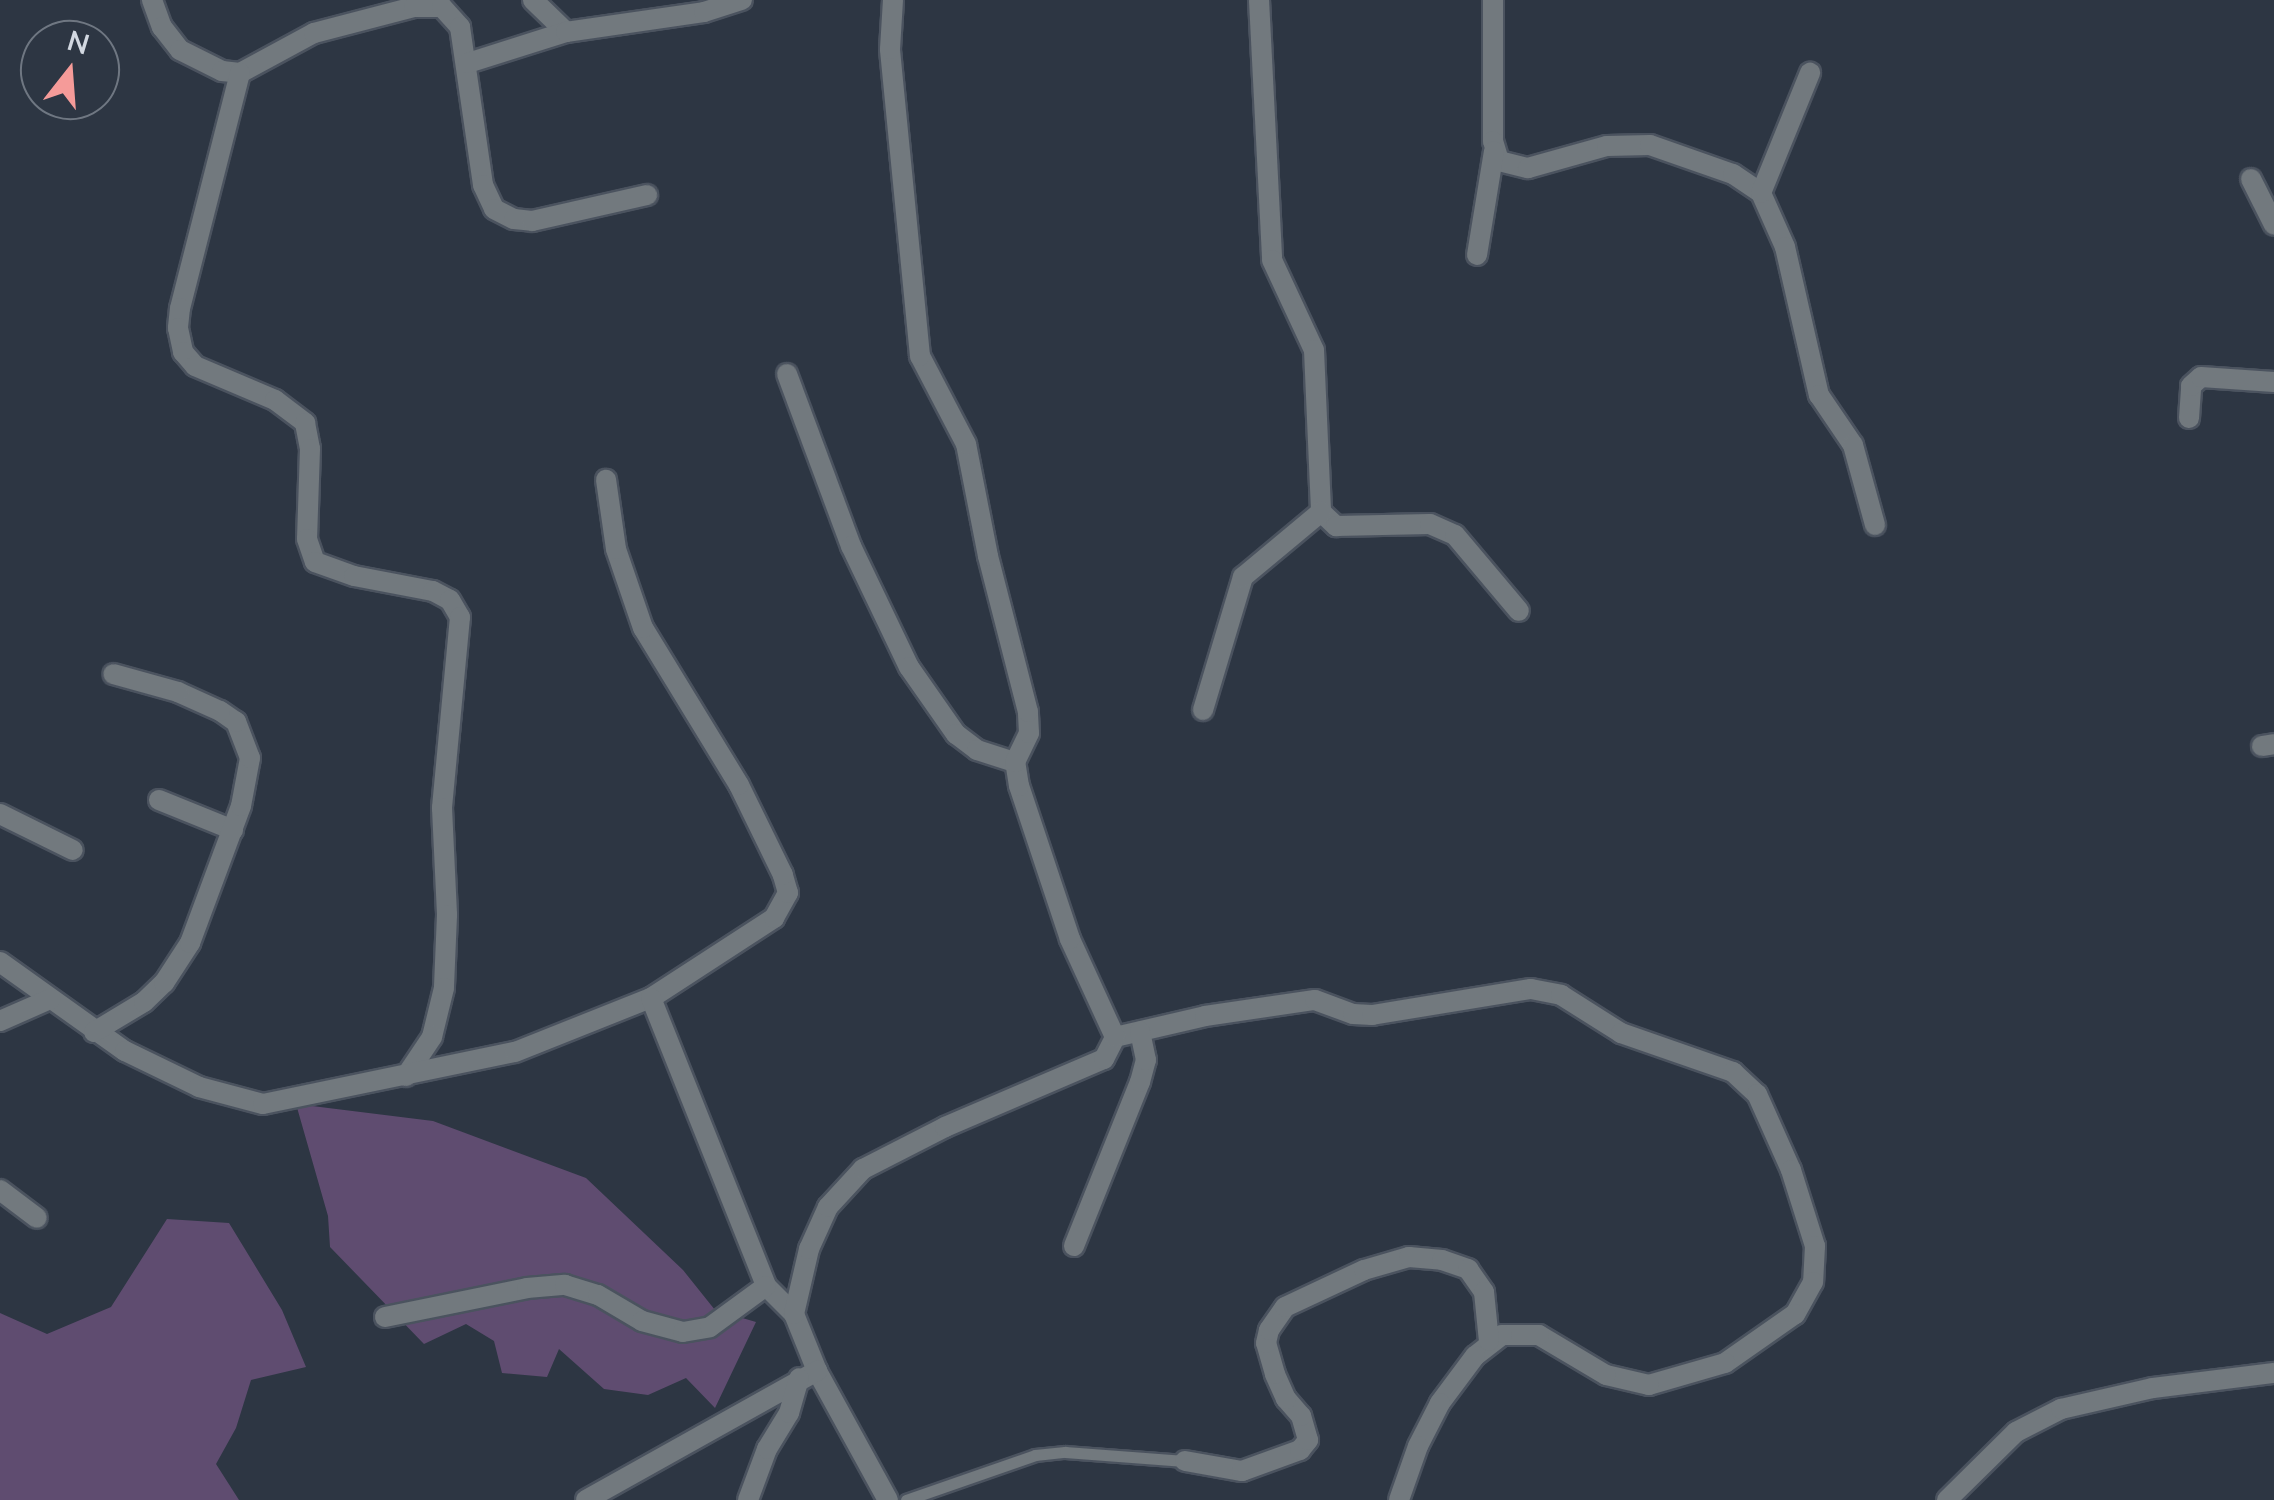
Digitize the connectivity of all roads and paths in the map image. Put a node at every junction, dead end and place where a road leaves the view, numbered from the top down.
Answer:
1 (152, 0) edge
2 (533, 0) edge
3 (742, 0) edge
4 (893, 0) edge
5 (1259, 0) edge
6 (1494, 0) edge
7 (566, 32) junction
8 (468, 63) junction
9 (240, 73) junction
10 (1810, 73) dead end
11 (1494, 151) junction
12 (2251, 179) dead end
13 (1761, 193) junction
14 (647, 195) dead end
15 (2274, 225) edge
16 (1477, 255) dead end
17 (787, 374) dead end
18 (2274, 382) edge
19 (2188, 418) dead end
20 (606, 480) dead end
21 (1322, 512) junction
22 (1874, 525) dead end
23 (1518, 611) dead end
24 (113, 674) dead end
25 (1203, 710) dead end
26 (1015, 762) junction
27 (159, 800) dead end
28 (0, 814) edge
29 (233, 830) junction
30 (73, 850) dead end
31 (0, 962) edge
32 (651, 998) junction
33 (50, 999) junction
34 (0, 1020) edge
35 (94, 1032) junction
36 (1140, 1032) junction
37 (1114, 1037) junction
38 (406, 1076) junction
39 (0, 1190) edge
40 (38, 1218) dead end
41 (1074, 1246) dead end
42 (766, 1286) junction
43 (794, 1314) junction
44 (386, 1317) dead end
45 (1489, 1342) junction
46 (2274, 1373) edge
47 (808, 1374) junction
48 (1184, 1461) joint
49 (586, 1500) edge
50 (748, 1500) edge
51 (888, 1500) edge
52 (906, 1500) edge
53 (1399, 1500) edge
54 (1946, 1500) edge

1 - 9 street
2 - 7 street
3 - 7 street
4 - 26 street
5 - 21 street
6 - 11 street
7 - 8 street
8 - 9 street
8 - 14 street
9 - 38 street
10 - 13 street
11 - 13 street
11 - 16 street
12 - 15 street
13 - 22 street
17 - 26 street
18 - 19 street
20 - 32 street
21 - 23 street
21 - 25 street
24 - 29 street
26 - 37 street
27 - 29 street
28 - 30 street
29 - 35 street
31 - 33 street
32 - 38 street
32 - 42 street
33 - 34 street
33 - 35 street
35 - 38 street
36 - 37 street
36 - 41 street
36 - 45 street
37 - 43 street
39 - 40 street
42 - 43 street
42 - 44 street
43 - 47 street
45 - 48 street
45 - 53 street
46 - 54 street
47 - 49 street
47 - 50 street
47 - 51 street
48 - 52 lane

